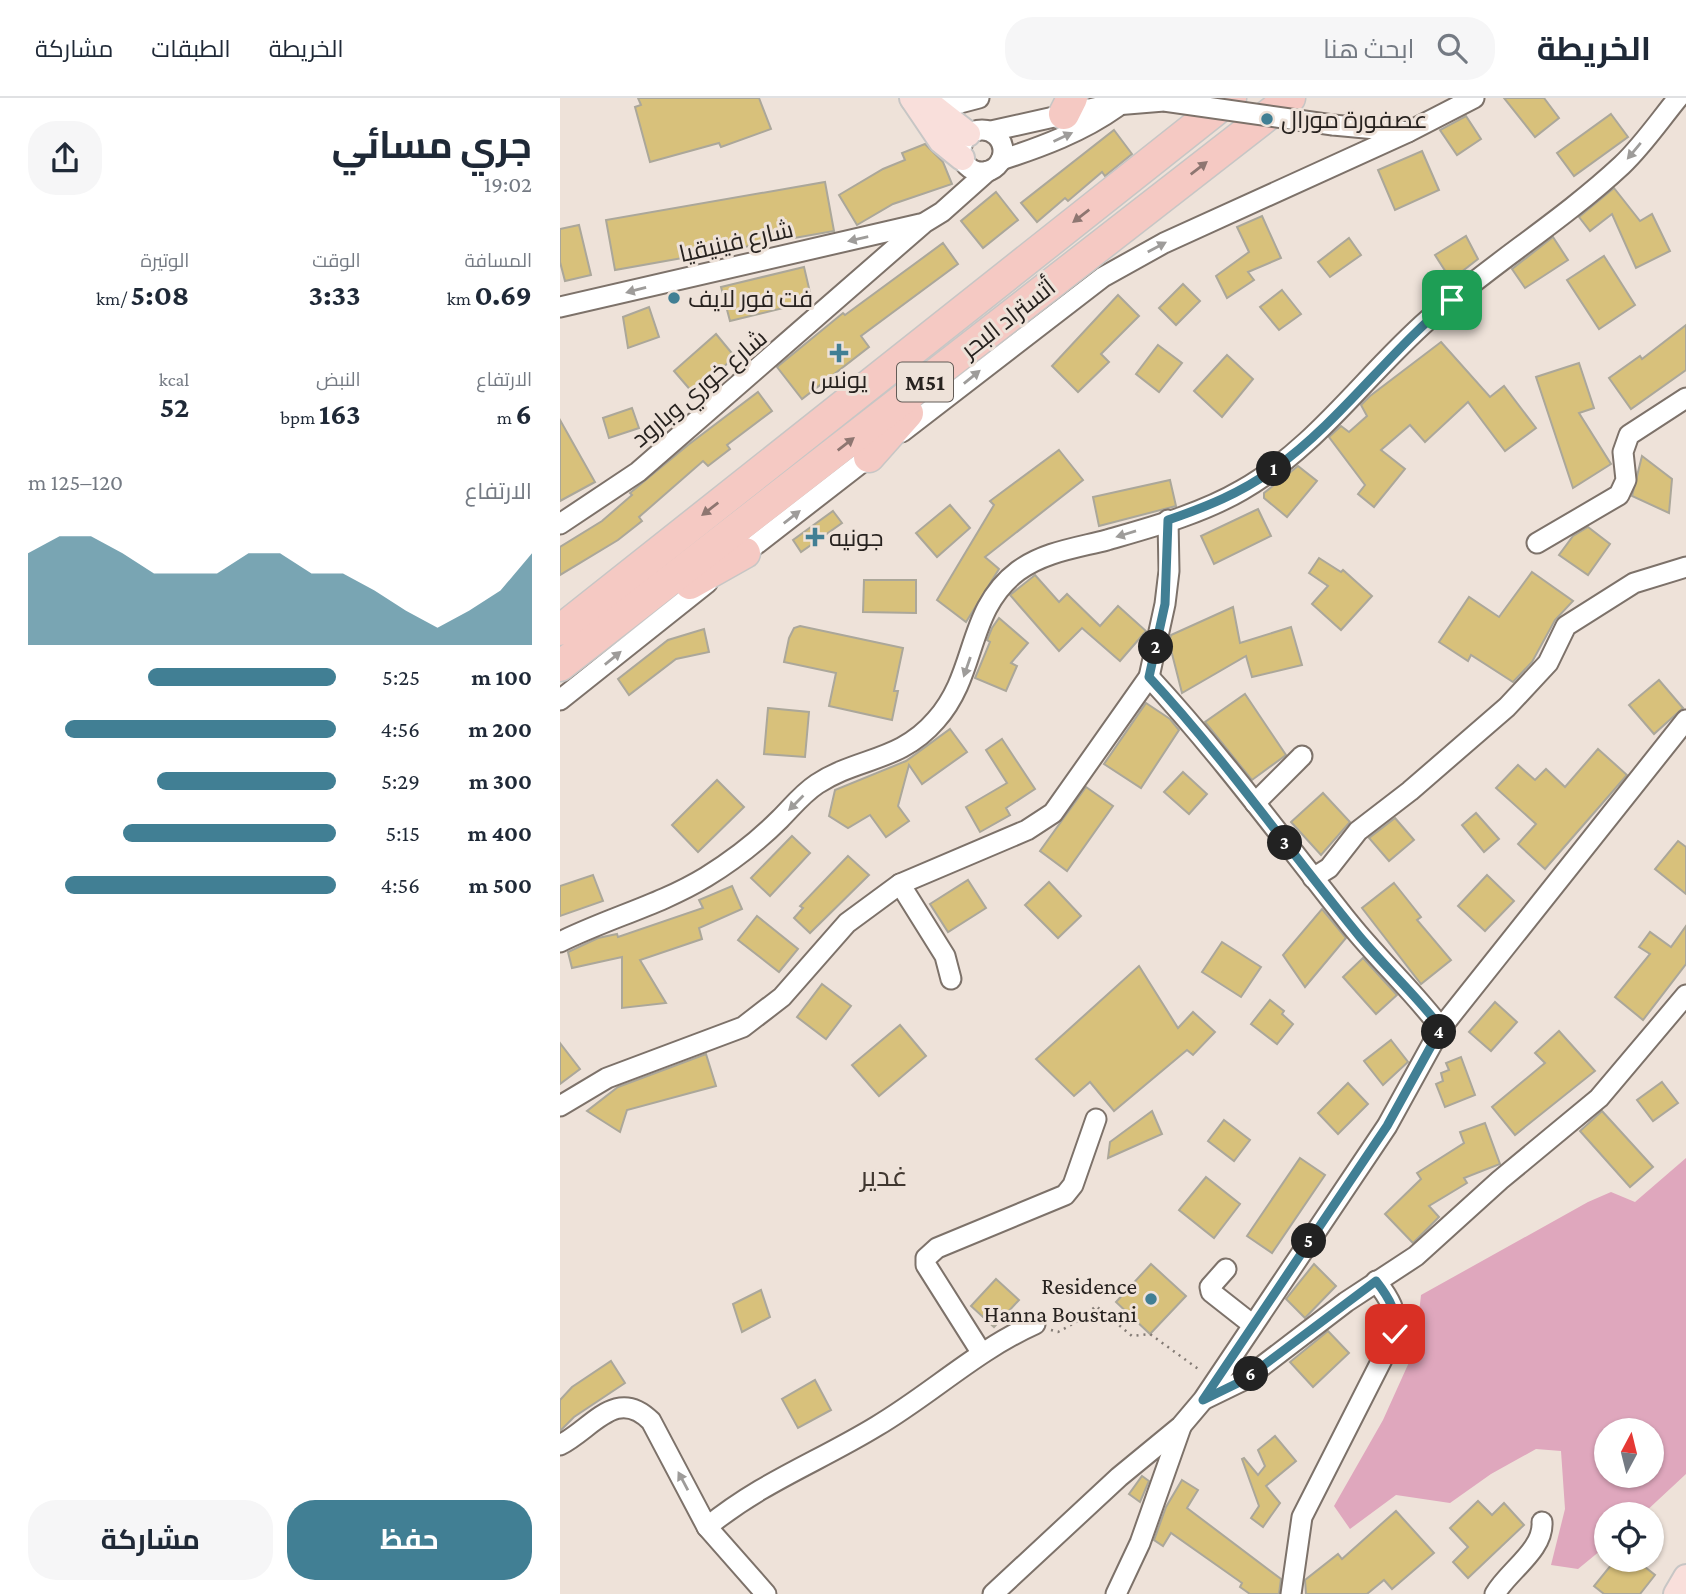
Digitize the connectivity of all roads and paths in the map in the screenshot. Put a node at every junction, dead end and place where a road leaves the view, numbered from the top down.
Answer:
1 (979, 98) edge
2 (1231, 98) edge
3 (1290, 98) edge
4 (1474, 98) edge
5 (1678, 98) edge
6 (920, 105) edge
7 (1121, 105) junction
8 (1068, 106) edge
9 (978, 132) junction
10 (1408, 132) junction
11 (964, 161) junction
12 (995, 166) junction
13 (961, 197) junction
14 (924, 223) junction
15 (560, 307) edge
16 (957, 358) junction
17 (1686, 398) edge
18 (869, 457) junction
19 (1168, 520) junction
20 (560, 524) edge
21 (1537, 543) dead end
22 (745, 553) junction
23 (1686, 567) edge
24 (607, 630) junction
25 (560, 631) edge
26 (560, 666) edge
27 (1149, 677) junction
28 (560, 700) edge
29 (1686, 720) edge
30 (1302, 756) dead end
31 (1255, 803) junction
32 (1314, 878) junction
33 (900, 884) junction
34 (560, 942) edge
35 (951, 979) dead end
36 (1686, 995) edge
37 (1441, 1028) junction
38 (560, 1106) edge
39 (1096, 1119) dead end
40 (1226, 1269) dead end
41 (1376, 1281) junction
42 (1035, 1324) joint
43 (1253, 1325) junction
44 (981, 1352) junction
45 (1215, 1382) junction
46 (1203, 1400) junction
47 (1181, 1426) junction
48 (560, 1445) edge
49 (1542, 1522) dead end
50 (707, 1527) junction
51 (1686, 1577) edge
52 (766, 1594) edge
53 (993, 1594) edge
54 (1116, 1594) edge
55 (1291, 1594) edge
56 (1494, 1594) edge
57 (1676, 1594) edge

1 - 6 street
1 - 9 street
2 -> 25 highway, أتستراد البحر / M51
16 -> 3 highway, أتستراد البحر / M51
4 - 10 street
5 -> 19 street
6 - 9 main road
6 - 11 main road
7 - 8 street
7 - 10 street, bridge
12 -> 7 street
8 - 9 street
9 - 11 street
9 - 12 street
18 -> 10 street
11 - 12 street
11 - 13 street
12 - 13 street, شارع خوري وبارود
13 - 14 street, شارع خوري وبارود
14 -> 15 street, شارع فينيقيا
14 - 20 street, شارع خوري وبارود
16 - 18 highway
24 -> 16 highway, أتستراد البحر / M51
17 - 21 street
22 -> 18 street
19 - 27 street
19 -> 34 street
22 - 24 highway
28 -> 22 street
23 - 32 street
24 - 26 highway, أتستراد البحر / M51
27 - 31 street
27 - 33 street
29 - 37 street
30 - 31 street
31 - 32 street
32 - 37 street
33 - 35 street
33 - 38 street
36 - 41 street
37 - 43 street
39 - 44 street
40 - 43 street
41 - 46 street
41 - 55 street
42 - 44 street
42 - 45 path
43 - 45 street
44 - 50 street
45 - 46 street
46 - 47 street
47 - 53 street
47 - 54 street
50 -> 48 street
49 - 56 street
50 - 52 street
51 - 57 main road

